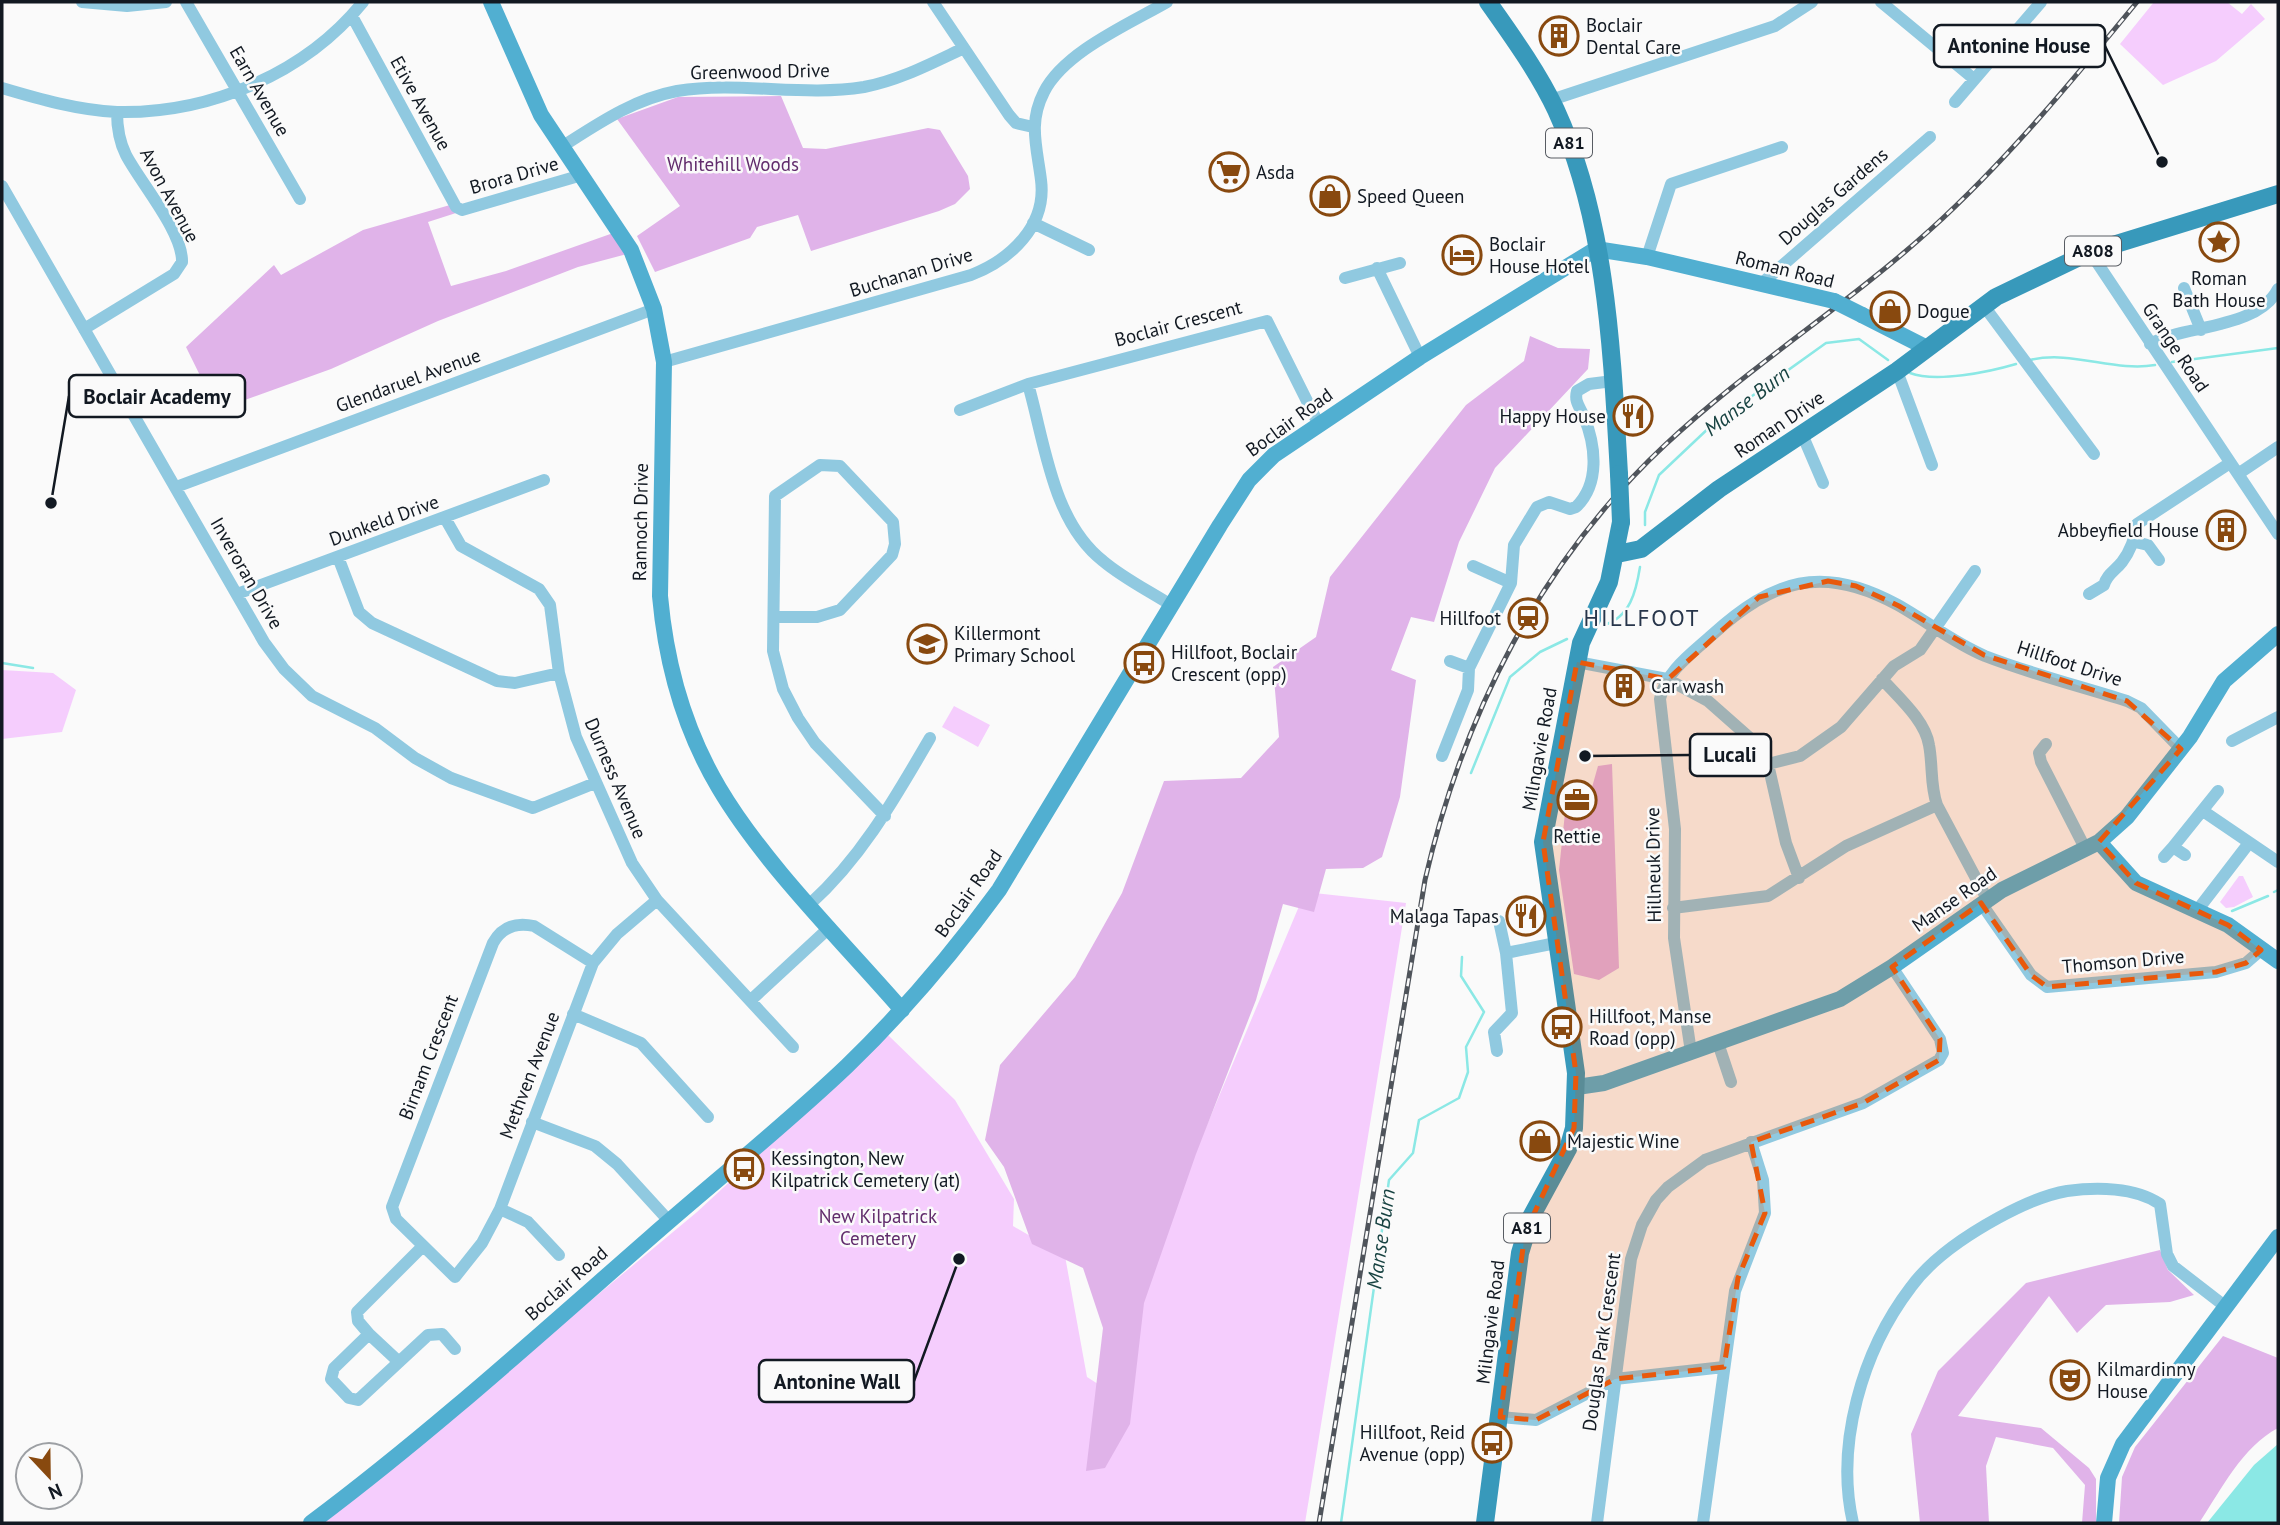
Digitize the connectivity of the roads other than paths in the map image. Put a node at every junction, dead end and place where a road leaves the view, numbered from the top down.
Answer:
1 (82, 2) edge
2 (166, 2) edge
3 (186, 2) edge
4 (363, 2) edge
5 (491, 2) edge
6 (933, 2) edge
7 (1167, 2) edge
8 (1488, 2) edge
9 (1812, 2) edge
10 (1881, 2) edge
11 (2041, 2) edge
12 (352, 16) junction
13 (964, 48) junction
14 (1974, 79) junction
15 (2, 88) edge
16 (238, 91) junction
17 (1551, 100) junction
18 (1955, 102) dead end
19 (117, 112) junction
20 (1032, 127) junction
21 (1930, 136) dead end
22 (562, 146) junction
23 (1782, 147) dead end
24 (582, 175) junction
25 (2, 186) edge
26 (2278, 194) edge
27 (300, 199) dead end
28 (456, 207) joint
29 (1033, 223) junction
30 (1595, 249) junction
31 (1089, 250) dead end
32 (2090, 252) junction
33 (1647, 257) junction
34 (1400, 263) dead end
35 (1377, 268) junction
36 (1345, 278) dead end
37 (1761, 284) junction
38 (2184, 288) dead end
39 (2278, 289) edge
40 (1984, 306) junction
41 (654, 309) junction
42 (84, 329) junction
43 (2201, 330) junction
44 (2151, 344) junction
45 (1927, 348) junction
46 (1420, 357) junction
47 (664, 362) junction
48 (1897, 371) junction
49 (1613, 381) junction
50 (1028, 384) junction
51 (960, 410) dead end
52 (1319, 425) junction
53 (1802, 433) junction
54 (2278, 447) edge
55 (2094, 454) dead end
56 (2230, 463) junction
57 (1932, 465) dead end
58 (2238, 474) junction
59 (544, 480) dead end
60 (1823, 483) dead end
61 (176, 487) junction
62 (445, 517) junction
63 (1621, 527) junction
64 (2278, 534) edge
65 (1655, 537) junction
66 (2135, 542) junction
67 (1617, 554) junction
68 (338, 558) junction
69 (2159, 560) dead end
70 (1473, 566) dead end
71 (1975, 571) dead end
72 (1511, 583) junction
73 (237, 594) junction
74 (2089, 594) dead end
75 (1171, 605) junction
76 (775, 617) junction
77 (1935, 631) junction
78 (2278, 634) edge
79 (1450, 661) dead end
80 (1577, 662) junction
81 (1469, 668) junction
82 (559, 673) junction
83 (1667, 679) junction
84 (1882, 679) junction
85 (2278, 718) edge
86 (930, 737) dead end
87 (2232, 741) dead end
88 (2046, 744) dead end
89 (2181, 749) junction
90 (1442, 756) dead end
91 (1768, 764) junction
92 (595, 783) junction
93 (2218, 791) dead end
94 (1937, 806) junction
95 (2203, 811) junction
96 (885, 816) junction
97 (2249, 843) junction
98 (2092, 846) junction
99 (2185, 855) dead end
100 (2278, 862) edge
101 (1799, 878) junction
102 (657, 900) junction
103 (1984, 901) junction
104 (810, 904) junction
105 (1674, 908) junction
106 (2196, 912) junction
107 (1499, 921) dead end
108 (830, 927) junction
109 (1556, 943) junction
110 (2261, 950) junction
111 (1506, 953) junction
112 (2278, 961) edge
113 (593, 962) junction
114 (1892, 967) junction
115 (751, 1000) junction
116 (902, 1010) junction
117 (572, 1014) junction
118 (1718, 1043) junction
119 (793, 1047) dead end
120 (1497, 1051) dead end
121 (1691, 1052) junction
122 (1731, 1082) dead end
123 (1577, 1087) junction
124 (708, 1117) dead end
125 (532, 1122) junction
126 (1751, 1142) junction
127 (500, 1209) junction
128 (669, 1221) junction
129 (2278, 1237) edge
130 (422, 1247) junction
131 (559, 1255) dead end
132 (455, 1277) joint
133 (2226, 1307) junction
134 (369, 1334) junction
135 (456, 1349) dead end
136 (399, 1362) junction
137 (1724, 1367) junction
138 (1615, 1379) junction
139 (1500, 1417) junction
140 (311, 1523) edge
141 (1486, 1523) edge
142 (1597, 1523) edge
143 (1703, 1523) edge
144 (1853, 1523) edge
145 (2104, 1523) edge

1 - 2 street
3 - 16 street, Earn Avenue
4 - 12 street
5 - 22 street, Rannoch Drive
6 - 13 street
7 - 20 street, Buchanan Drive
8 - 17 main road, Milngavie Road / A81
9 - 17 street
10 - 14 street
11 - 14 street
12 - 16 street
12 - 28 street, Etive Avenue
13 - 20 street
13 - 22 street, Greenwood Drive
14 - 18 street
15 - 19 street
16 - 19 street
16 - 27 street, Earn Avenue
17 - 30 main road, Milngavie Road / A81
19 - 42 street, Avon Avenue
20 - 29 street, Buchanan Drive
21 - 37 street, Douglas Gardens
22 - 24 street, Rannoch Drive
23 - 33 street
24 - 28 street, Brora Drive
24 - 41 street, Rannoch Drive
25 - 42 street, Inveroran Drive
26 - 32 main road, A808
29 - 31 street
29 - 47 street, Buchanan Drive
30 - 33 street, Roman Road
30 - 46 street, Boclair Road
30 - 49 main road, Milngavie Road / A81
32 - 40 main road, A808
32 - 44 street, Grange Road
33 - 37 street, Roman Road
34 - 35 street
35 - 36 street
35 - 46 street
37 - 45 street, Roman Road, bridge
38 - 43 street
39 - 43 street
40 - 45 main road, A808
40 - 55 street
41 - 47 street, Rannoch Drive
41 - 61 street, Glendaruel Avenue
42 - 61 street, Inveroran Drive
43 - 44 street
44 - 56 street, Grange Road
45 - 48 main road, Roman Drive / A808
46 - 52 street, Boclair Road
47 - 104 street, Rannoch Drive
48 - 53 main road, Roman Drive / A808
48 - 57 street
49 - 63 main road, Milngavie Road / A81, bridge
49 - 72 street
50 - 51 street, Boclair Crescent
50 - 52 street, Boclair Crescent
50 - 75 street
52 - 75 street, Boclair Road
53 - 60 street
53 - 65 main road, Roman Drive / A808
54 - 58 street
56 - 58 street, Grange Road
56 - 66 street
58 - 64 street, Grange Road
59 - 62 street, Dunkeld Drive
61 - 73 street, Inveroran Drive
62 - 68 street, Dunkeld Drive
62 - 82 street, Durness Avenue
63 - 65 main road
63 - 67 main road, Milngavie Road / A81
65 - 67 main road, Roman Drive / A808
66 - 69 street
66 - 74 street
67 - 80 main road, Milngavie Road / A81
68 - 73 street, Dunkeld Drive
68 - 82 street
70 - 72 street
71 - 77 street
72 - 81 street
73 - 92 street, Inveroran Drive
75 - 116 street, Boclair Road
76 - 76 street
76 - 96 street
77 - 83 street, Hillfoot Drive
77 - 84 street
77 - 89 street, Hillfoot Drive
78 - 89 street, Manse Road
79 - 81 street
80 - 83 street
80 - 109 main road, Milngavie Road / A81
81 - 90 street
82 - 92 street, Durness Avenue
83 - 91 street
83 - 105 street, Hillneuk Drive
84 - 91 street
84 - 94 street
85 - 87 street
86 - 96 street
88 - 98 street
89 - 98 street, Manse Road
91 - 101 street
92 - 102 street, Durness Avenue
93 - 95 street
94 - 101 street
94 - 103 street
95 - 97 street
95 - 99 street
96 - 104 street
97 - 100 street
97 - 106 street
98 - 103 street, Manse Road
98 - 106 street
101 - 105 street
102 - 113 street, Methven Avenue
102 - 115 street, Durness Avenue
103 - 110 street, Thomson Drive
103 - 114 street, Manse Road
104 - 108 street, Rannoch Drive
105 - 121 street, Hillneuk Drive
106 - 110 street
107 - 111 street
108 - 115 street
108 - 116 street, Rannoch Drive
109 - 111 street
109 - 123 main road, Milngavie Road / A81
110 - 112 street
111 - 120 street
113 - 117 street, Methven Avenue
113 - 130 street, Birnam Crescent
114 - 118 street, Manse Road
114 - 126 street, Douglas Park Crescent
115 - 119 street, Durness Avenue
116 - 128 street, Boclair Road
117 - 124 street
117 - 125 street, Methven Avenue
118 - 121 street, Manse Road
118 - 122 street
121 - 123 street, Manse Road
123 - 139 main road, Milngavie Road / A81
125 - 127 street, Methven Avenue
125 - 128 street
126 - 137 street
126 - 138 street, Douglas Park Crescent
127 - 131 street
127 - 132 street, Methven Avenue
128 - 140 street, Boclair Road
129 - 133 street
130 - 132 street, Birnam Crescent
130 - 134 street
133 - 144 street
133 - 145 street
134 - 136 street
134 - 136 street
135 - 136 street
137 - 138 street
137 - 143 street
138 - 139 street
138 - 142 street, Douglas Park Crescent
139 - 141 main road, Milngavie Road / A81

